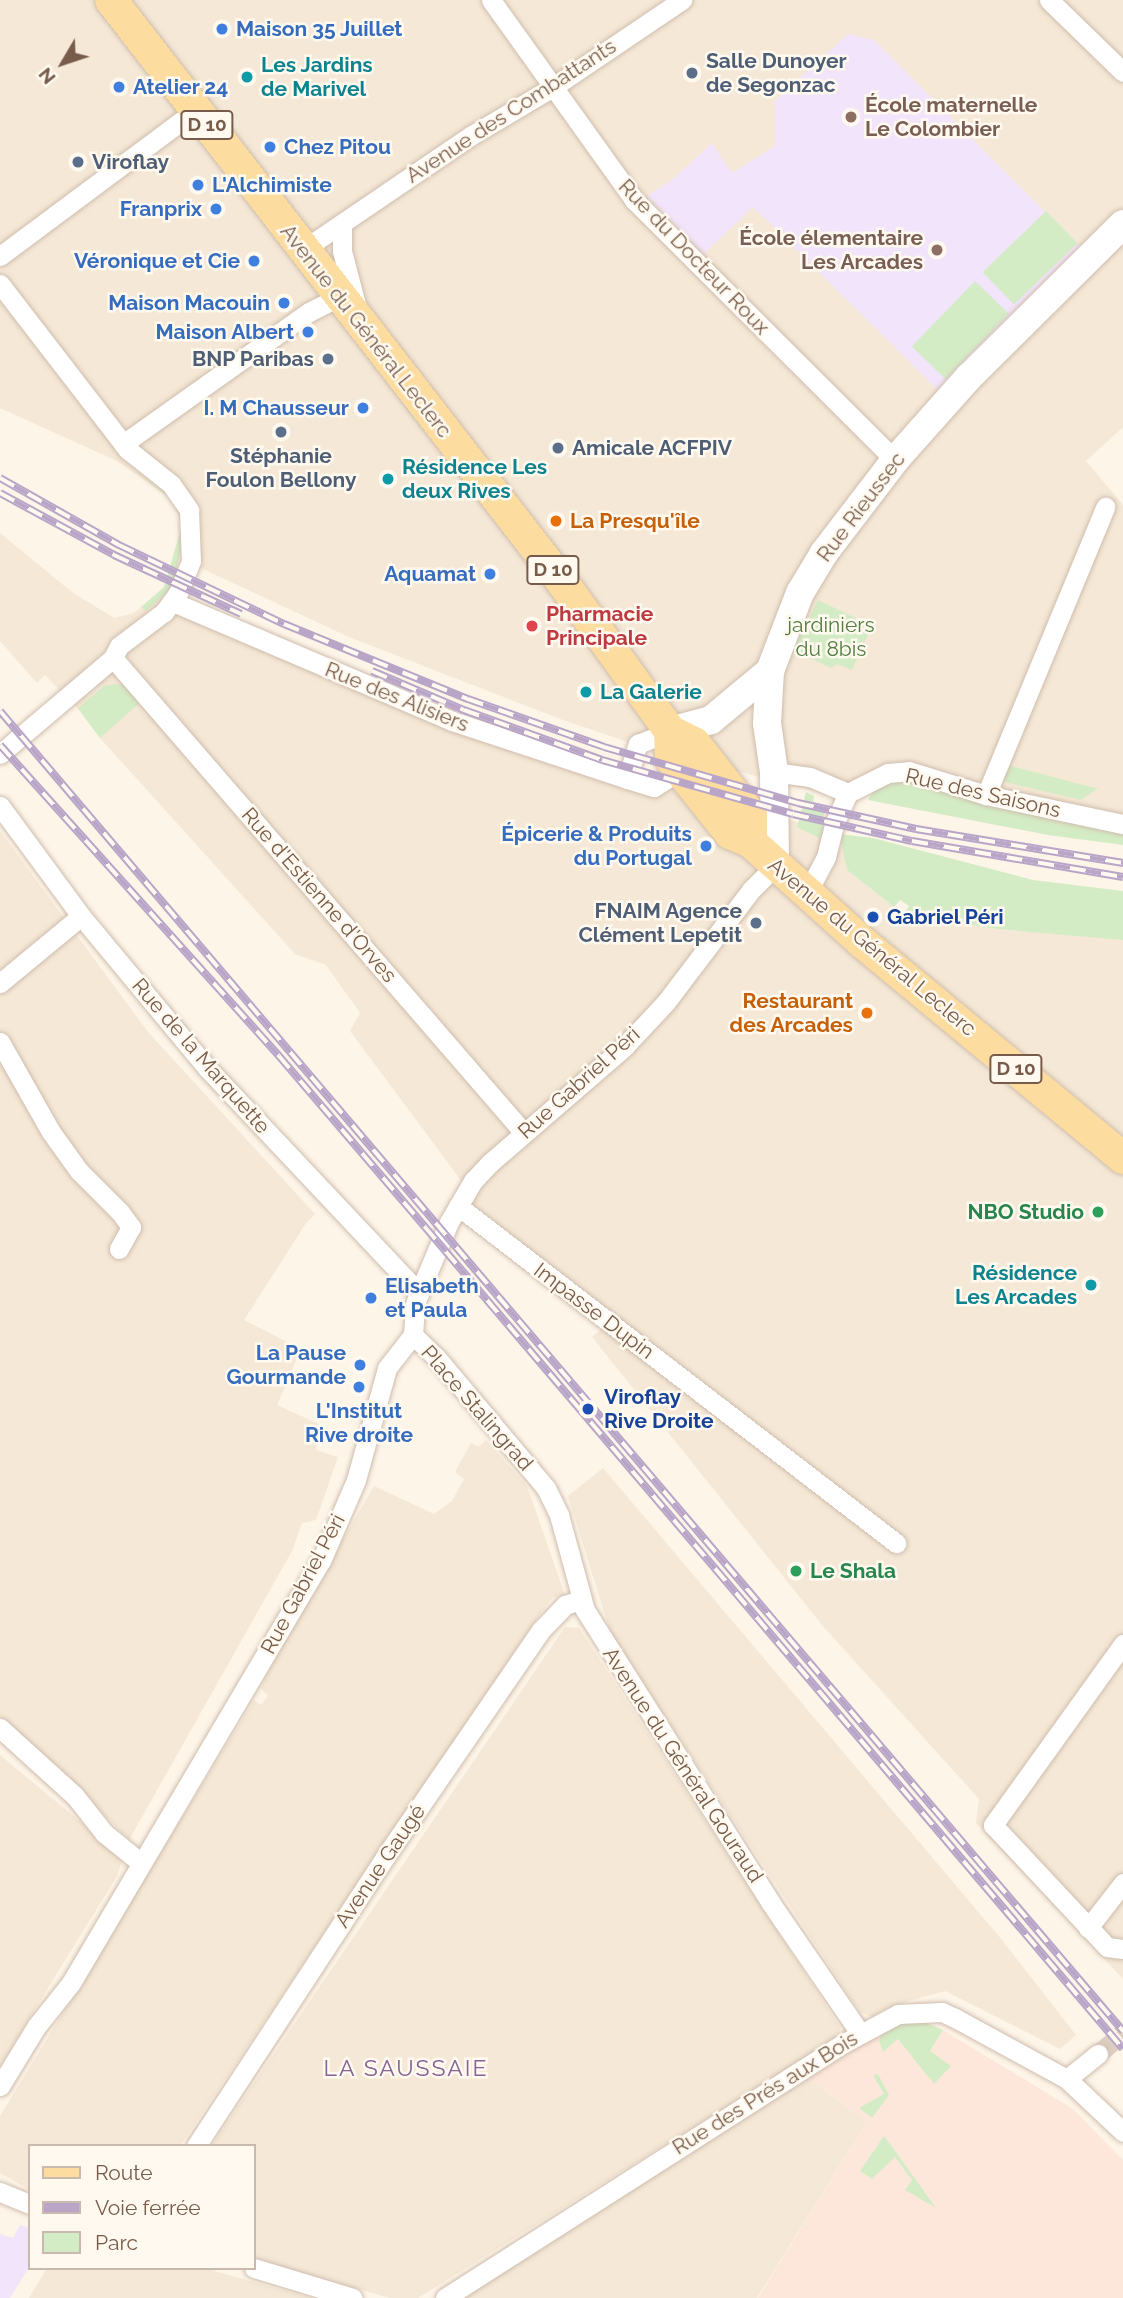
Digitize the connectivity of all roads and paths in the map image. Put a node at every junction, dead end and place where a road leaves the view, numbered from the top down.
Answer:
1 (111, 0) edge
2 (491, 0) edge
3 (682, 0) edge
4 (1049, 0) edge
5 (1123, 72) edge
6 (553, 87) junction
7 (196, 110) junction
8 (1123, 224) edge
9 (342, 226) junction
10 (304, 249) junction
11 (0, 256) edge
12 (0, 284) edge
13 (340, 296) junction
14 (361, 322) junction
15 (123, 443) junction
16 (895, 460) junction
17 (1105, 507) dead end
18 (173, 602) junction
19 (113, 658) junction
20 (771, 671) junction
21 (670, 730) junction
22 (0, 754) edge
23 (679, 771) junction
24 (774, 772) junction
25 (627, 779) junction
26 (848, 793) junction
27 (986, 794) junction
28 (0, 806) edge
29 (1123, 824) edge
30 (751, 842) junction
31 (775, 866) junction
32 (807, 893) junction
33 (81, 916) junction
34 (0, 983) edge
35 (0, 1042) edge
36 (524, 1133) junction
37 (1123, 1158) edge
38 (458, 1206) junction
39 (119, 1249) dead end
40 (419, 1293) junction
41 (414, 1335) junction
42 (541, 1480) joint
43 (896, 1543) dead end
44 (580, 1600) junction
45 (1123, 1644) edge
46 (0, 1728) edge
47 (140, 1862) junction
48 (1123, 1883) edge
49 (1088, 1928) junction
50 (1123, 1949) edge
51 (860, 2033) junction
52 (1098, 2054) tunnel mouth
53 (1067, 2079) junction
54 (0, 2086) edge
55 (1123, 2132) edge
56 (197, 2144) edge
57 (0, 2192) edge
58 (28, 2203) edge
59 (256, 2268) edge
60 (353, 2298) edge
61 (445, 2298) edge

1 - 7 main road, Avenue du Général Leclerc / D 10
2 - 6 street, Rue du Docteur Roux
3 - 6 street, Avenue des Combattants
4 - 5 street
6 - 9 street, Avenue des Combattants
6 - 16 street, Rue du Docteur Roux
7 - 10 main road, Avenue du Général Leclerc / D 10
7 - 11 street
8 - 16 street, Rue Rieussec
9 - 10 street, Avenue des Combattants
9 - 14 street
10 - 13 main road, Avenue du Général Leclerc / D 10
12 - 15 street
13 - 14 main road, Avenue du Général Leclerc / D 10
13 - 15 street
14 - 21 main road, Avenue du Général Leclerc / D 10
15 - 18 street
16 - 20 street, Rue Rieussec
17 - 27 street
18 - 19 street
18 - 25 street, Rue des Alisiers
19 - 22 street
19 - 36 street, Rue d'Estienne d'Orves
20 - 21 street
20 - 24 street, Rue Rieussec
21 - 23 main road, Avenue du Général Leclerc / D 10
21 - 25 street
21 - 30 main road, Avenue du Général Leclerc / D 10
23 - 25 street, Rue des Alisiers
23 - 30 main road, Avenue du Général Leclerc / D 10
24 - 26 street
24 - 31 street, Rue Rieussec
26 - 27 street, Rue des Saisons
26 - 32 street
27 - 29 street, Rue des Saisons
28 - 33 street, Rue de la Marquette
30 - 31 main road, Avenue du Général Leclerc / D 10
31 - 32 main road, Avenue du Général Leclerc / D 10
31 - 36 street, Rue Gabriel Péri
32 - 37 main road, Avenue du Général Leclerc / D 10
33 - 34 street
33 - 40 street, Rue de la Marquette
35 - 39 street
36 - 38 street, Rue Gabriel Péri
38 - 40 street, Rue Gabriel Péri
38 - 43 street, Impasse Dupin
40 - 41 street, Rue Gabriel Péri
41 - 42 street, Place Stalingrad
41 - 47 street, Rue Gabriel Péri
42 - 44 street, Avenue du Général Gouraud
44 - 51 street, Avenue du Général Gouraud
44 - 56 street, Avenue Gaugé
45 - 49 street
46 - 47 street
47 - 54 street, Rue Gabriel Péri
48 - 49 street
49 - 50 street
51 - 53 street, Rue des Prés aux Bois
51 - 61 street, Rue des Prés aux Bois
52 - 53 street
53 - 55 street, Rue des Prés aux Bois
57 - 58 street
59 - 60 street

